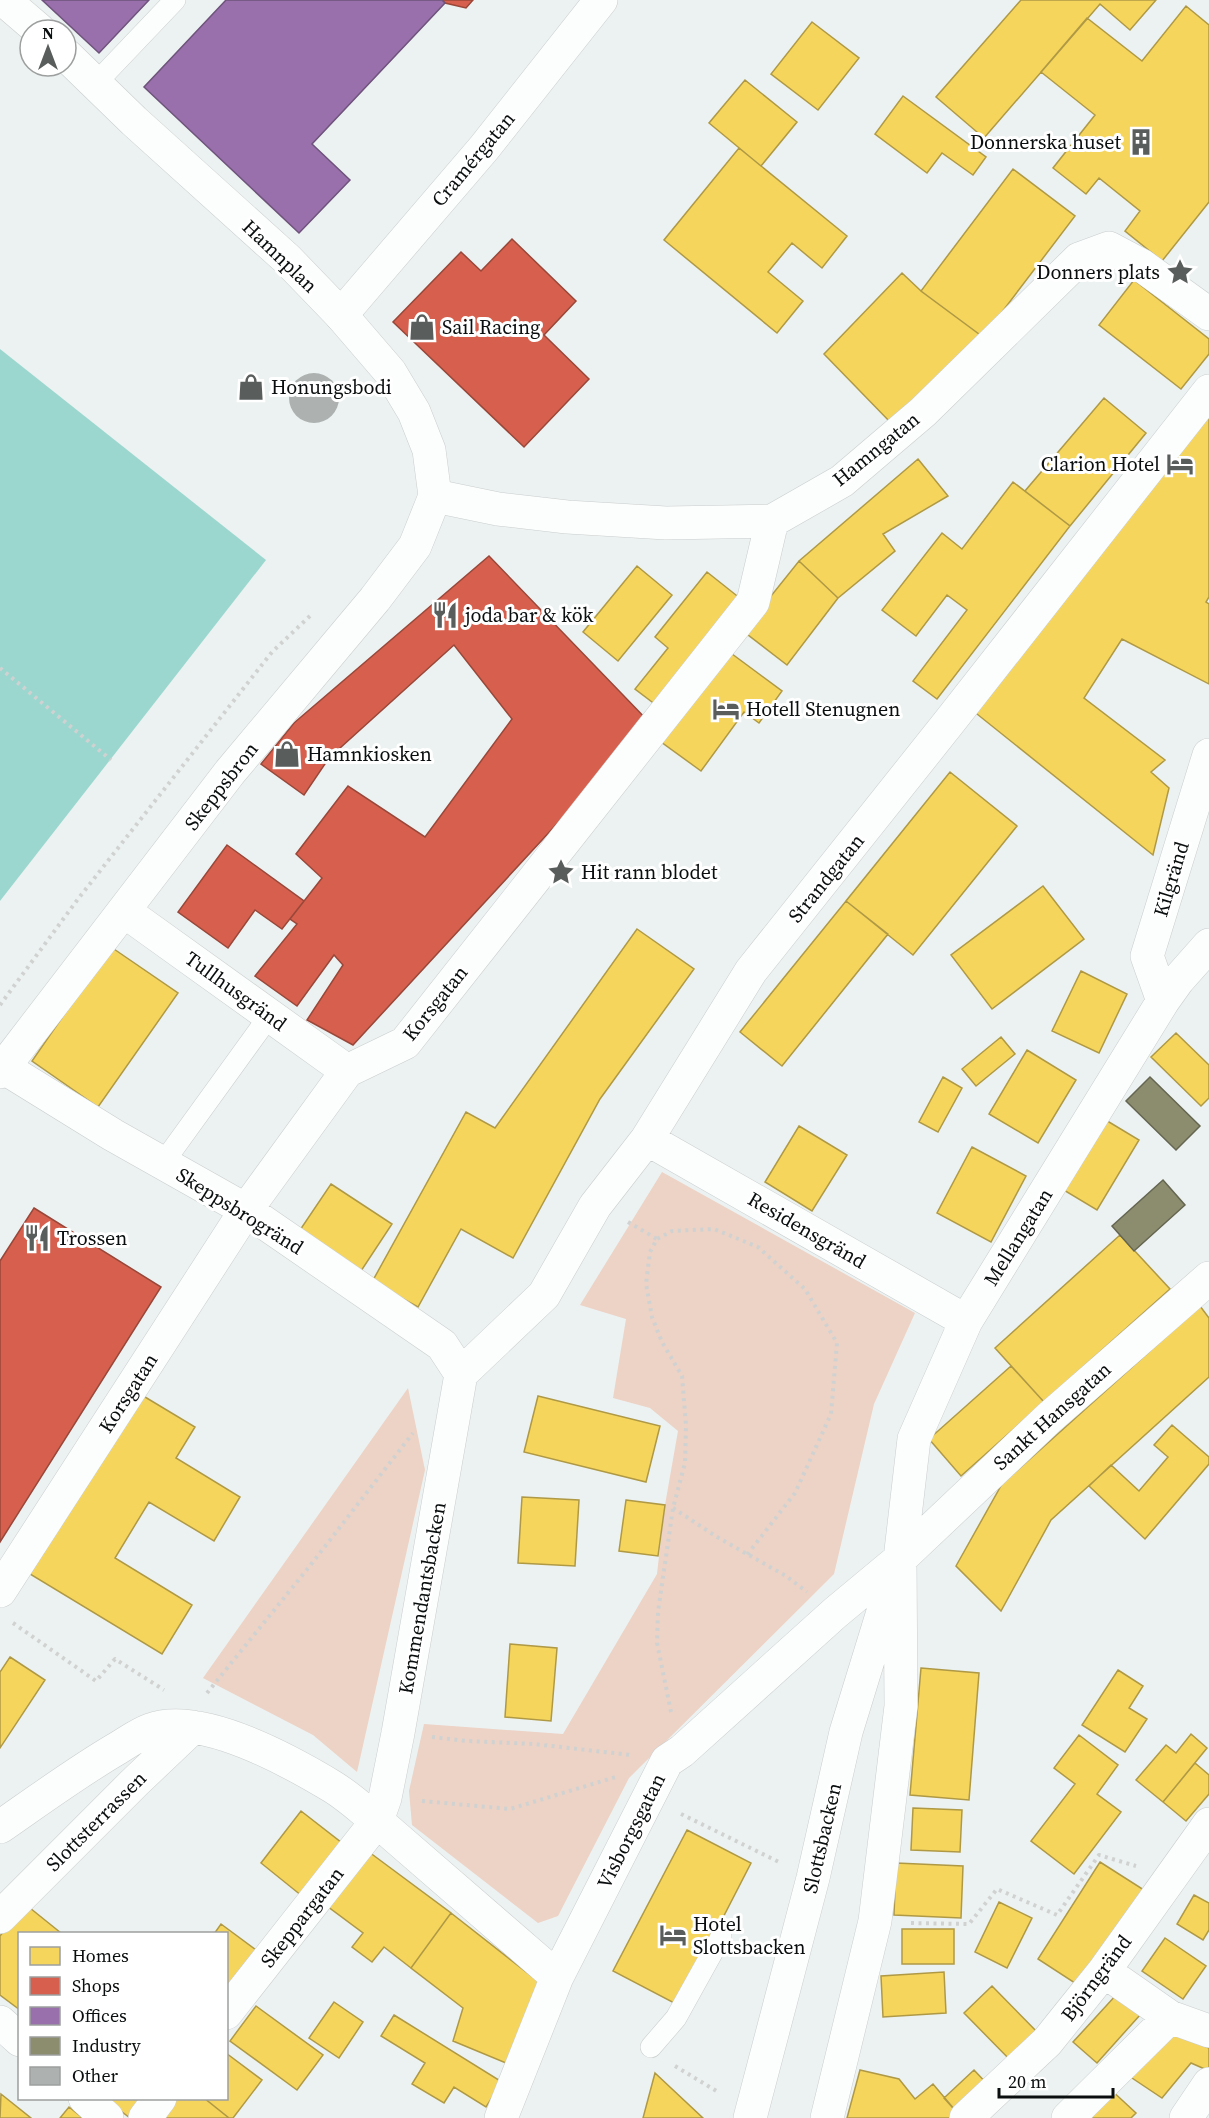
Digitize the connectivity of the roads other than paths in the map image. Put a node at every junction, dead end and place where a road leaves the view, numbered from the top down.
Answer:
1 (4, 0) edge
2 (175, 0) edge
3 (601, 0) edge
4 (25, 18) edge
5 (78, 66) edge
6 (96, 83) junction
7 (1209, 314) edge
8 (341, 315) junction
9 (1209, 391) edge
10 (435, 496) junction
11 (772, 521) junction
12 (1209, 756) edge
13 (124, 911) junction
14 (1209, 945) edge
15 (1163, 1001) junction
16 (270, 1015) junction
17 (2, 1070) edge
18 (347, 1071) junction
19 (647, 1139) junction
20 (163, 1163) junction
21 (246, 1210) junction
22 (1209, 1278) edge
23 (966, 1321) junction
24 (461, 1374) junction
25 (900, 1559) junction
26 (1, 1586) edge
27 (193, 1727) junction
28 (381, 1810) junction
29 (1209, 1824) edge
30 (0, 1827) edge
31 (0, 1917) edge
32 (721, 1937) dead end
33 (1104, 1971) junction
34 (557, 1977) junction
35 (228, 2010) edge
36 (1170, 2017) junction
37 (0, 2022) edge
38 (1209, 2031) edge
39 (18, 2038) edge
40 (651, 2047) dead end
41 (1209, 2084) edge
42 (87, 2100) edge
43 (158, 2100) edge
44 (754, 2116) edge
45 (107, 2118) edge
46 (145, 2118) edge
47 (501, 2118) edge
48 (827, 2118) edge
49 (966, 2118) edge
50 (1068, 2118) edge
51 (1186, 2118) edge

1 - 4 street
2 - 6 lane
3 - 8 street, Cramérgatan
5 - 6 street, Hamnplan
6 - 8 street, Hamnplan
7 - 11 street, Hamngatan
8 - 10 street, Hamnplan
9 - 19 street, Strandgatan
10 - 11 street, Hamngatan
10 - 13 street, Skeppsbron
11 - 18 street, Korsgatan
12 - 15 street, Kilgränd
13 - 16 street, Tullhusgränd
13 - 17 street, Skeppsbron
14 - 15 street, Mellangatan
15 - 23 street, Mellangatan
16 - 18 street, Tullhusgränd
16 - 20 lane
17 - 20 street, Skeppsbrogränd
18 - 21 street, Korsgatan
19 - 23 street, Residensgränd
19 - 24 street, Strandgatan
20 - 21 street, Skeppsbrogränd
21 - 24 street, Skeppsbrogränd
21 - 26 street, Korsgatan
22 - 25 street, Sankt Hansgatan
23 - 25 street, Mellangatan
24 - 28 street, Kommendantsbacken
25 - 34 street, Visborgsgatan
25 - 44 street, Slottsbacken
25 - 48 street
27 - 28 street
27 - 30 street
27 - 31 street, Slottsterrassen
28 - 34 street
28 - 35 street, Skeppargatan
29 - 33 street, Björngränd
32 - 40 lane
33 - 36 street
33 - 49 street, Björngränd
34 - 47 street, Visborgsgatan
36 - 38 street
36 - 50 street
37 - 39 street
41 - 51 street
42 - 45 street
43 - 46 street

